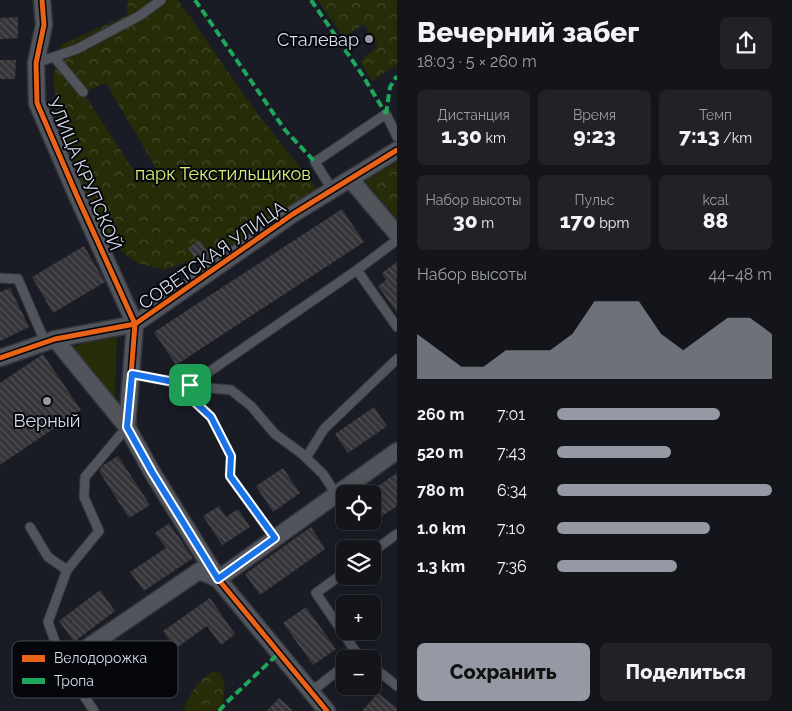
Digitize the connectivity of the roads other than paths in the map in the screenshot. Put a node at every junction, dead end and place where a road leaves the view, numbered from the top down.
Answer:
1 (42, 0) edge
2 (160, 0) edge
3 (54, 57) junction
4 (36, 63) junction
5 (83, 92) dead end
6 (397, 137) edge
7 (397, 150) edge
8 (351, 180) junction
9 (333, 191) junction
10 (397, 234) edge
11 (397, 240) edge
12 (357, 270) junction
13 (0, 278) edge
14 (135, 324) junction
15 (397, 327) edge
16 (50, 341) junction
17 (0, 358) edge
18 (397, 359) edge
19 (132, 374) junction
20 (190, 385) junction
21 (127, 427) junction
22 (397, 451) edge
23 (306, 458) junction
24 (349, 485) edge
25 (336, 494) joint
26 (30, 527) dead end
27 (397, 534) edge
28 (275, 538) junction
29 (381, 546) edge
30 (66, 570) junction
31 (218, 579) junction
32 (336, 579) edge
33 (55, 641) edge
34 (97, 641) edge
35 (353, 650) edge
36 (336, 672) edge
37 (381, 673) edge
38 (397, 686) edge
39 (311, 692) junction
40 (85, 698) edge
41 (94, 711) edge
42 (327, 711) edge

1 - 4 street, УЛИЦА КРУПСКОЙ
2 - 3 lane
3 - 4 lane
3 - 5 lane
4 - 14 street, УЛИЦА КРУПСКОЙ
6 - 9 lane
7 - 8 street, СОВЕТСКАЯ УЛИЦА
8 - 9 street, СОВЕТСКАЯ УЛИЦА
8 - 10 street
9 - 14 street, СОВЕТСКАЯ УЛИЦА
11 - 12 lane
12 - 15 lane
12 - 20 lane
13 - 16 lane
14 - 16 street, СОВЕТСКАЯ УЛИЦА
14 - 19 street
16 - 17 street, СОВЕТСКАЯ УЛИЦА
16 - 21 street
18 - 23 lane
19 - 20 lane
19 - 21 street
20 - 23 lane
20 - 28 lane
21 - 30 lane
21 - 31 street
22 - 24 street
23 - 25 lane
25 - 28 street
26 - 30 lane
27 - 29 lane
28 - 31 street
30 - 33 lane
31 - 34 street
31 - 39 street
32 - 35 lane
36 - 39 lane
37 - 38 lane
39 - 42 street
40 - 41 lane

